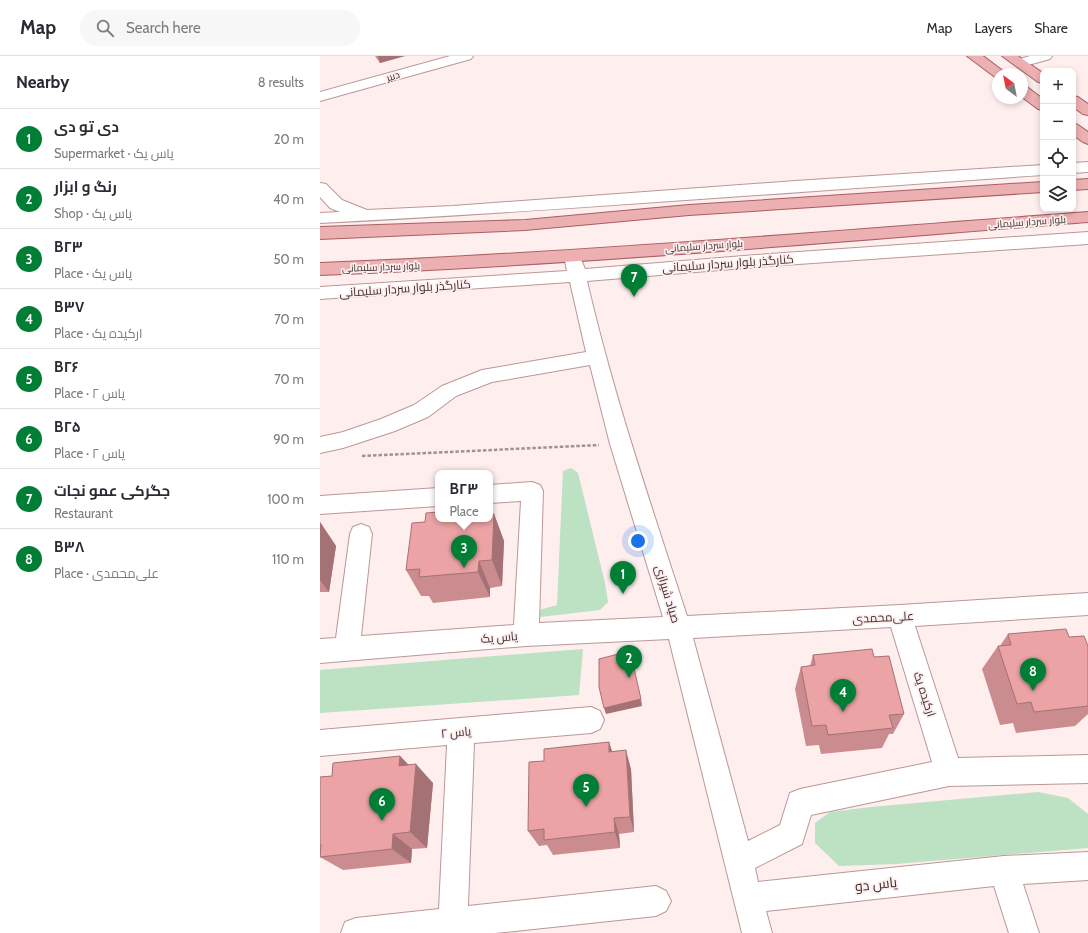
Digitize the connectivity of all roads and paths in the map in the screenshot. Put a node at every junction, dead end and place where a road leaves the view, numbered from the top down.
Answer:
1 (466, 56) edge
2 (974, 56) edge
3 (1045, 56) edge
4 (1015, 60) edge
5 (992, 68) edge
6 (1040, 77) edge
7 (1028, 95) edge
8 (320, 97) edge
9 (1076, 102) edge
10 (1040, 104) edge
11 (1088, 111) edge
12 (1076, 130) edge
13 (1088, 139) edge
14 (1088, 167) edge
15 (1076, 168) edge
16 (1040, 170) edge
17 (1088, 184) edge
18 (1076, 185) edge
19 (1040, 187) edge
20 (320, 188) edge
21 (364, 216) junction
22 (1088, 217) edge
23 (320, 218) edge
24 (320, 233) edge
25 (1088, 238) edge
26 (703, 245) junction
27 (756, 261) junction
28 (575, 266) junction
29 (320, 269) edge
30 (320, 293) edge
31 (597, 357) junction
32 (621, 444) junction
33 (320, 445) edge
34 (359, 456) dead end
35 (493, 494) edge
36 (435, 497) edge
37 (320, 505) edge
38 (361, 534) dead end
39 (1088, 604) edge
40 (900, 616) junction
41 (678, 627) junction
42 (526, 635) junction
43 (347, 649) junction
44 (320, 651) edge
45 (592, 720) dead end
46 (461, 731) junction
47 (320, 743) edge
48 (1088, 769) edge
49 (949, 772) junction
50 (739, 861) junction
51 (1088, 866) edge
52 (1004, 870) junction
53 (748, 898) junction
54 (656, 901) dead end
55 (453, 923) junction
56 (356, 933) edge
57 (757, 933) edge
58 (1024, 933) edge

1 - 8 street, دبیر
2 - 5 main road
3 - 4 street
4 - 6 main road
7 - 10 main road
9 - 11 main road
12 - 13 main road
14 - 15 street
16 - 21 street
17 - 18 main road
19 - 24 main road
20 - 21 street
21 - 23 street
22 - 26 main road, بلوار سردار سلیمانی
25 - 27 street, کنارگذر بلوار سردار سلیمانی
26 - 27 street
26 - 28 main road, بلوار سردار سلیمانی
27 - 28 street, کنارگذر بلوار سردار سلیمانی
28 - 29 main road, بلوار سردار سلیمانی
28 - 30 street, کنارگذر بلوار سردار سلیمانی
28 - 31 street, صیاد شیرازی
31 - 32 street, صیاد شیرازی
31 - 33 street
32 - 34 path
32 - 41 street, صیاد شیرازی
35 - 42 street
36 - 37 street
38 - 43 street
39 - 40 street, علی‌محمدی
40 - 41 street, علی‌محمدی
40 - 49 street, ارکیده یک
41 - 42 street, یاس یک
41 - 50 street, صیاد شیرازی
42 - 43 street, یاس یک
43 - 44 street, یاس یک
45 - 46 street, یاس ۲
46 - 47 street, یاس ۲
46 - 55 street
48 - 49 street
49 - 50 street
50 - 53 street, صیاد شیرازی
51 - 52 street, یاس دو
52 - 53 street, یاس دو
52 - 58 street
53 - 57 street, صیاد شیرازی
54 - 55 street
55 - 56 street

